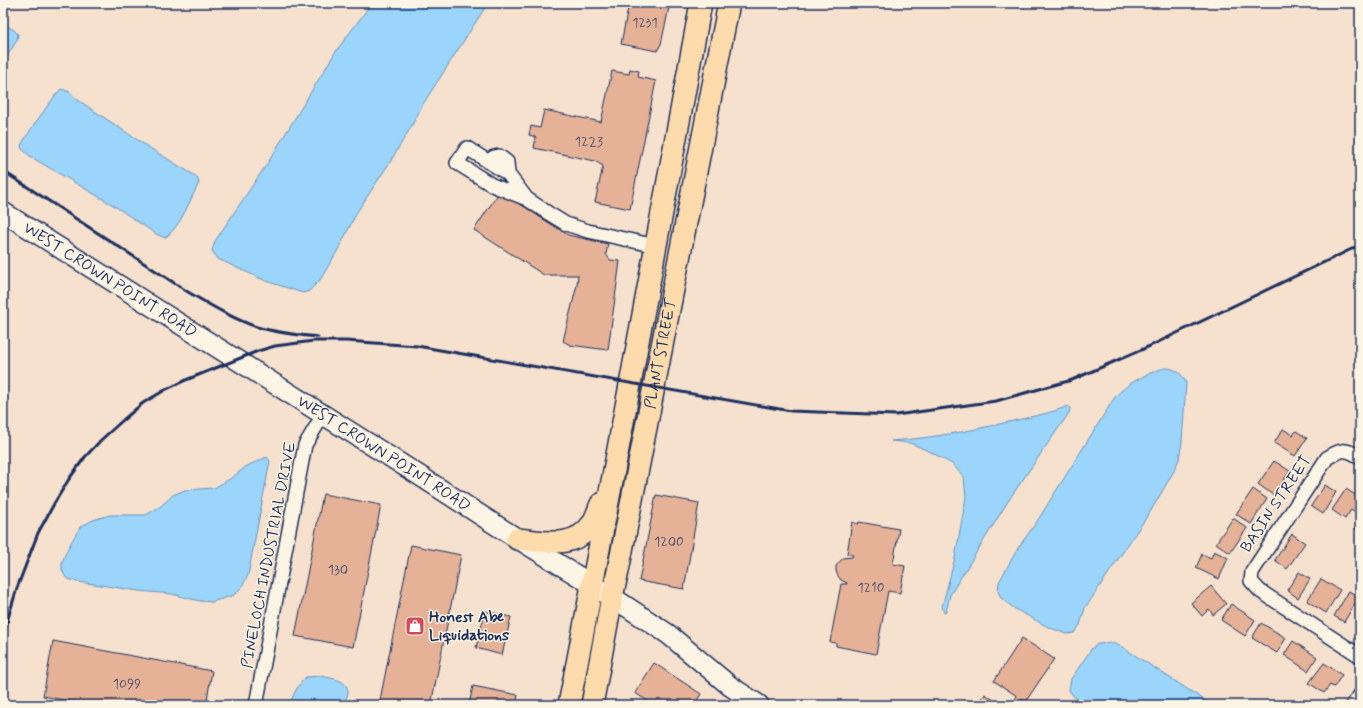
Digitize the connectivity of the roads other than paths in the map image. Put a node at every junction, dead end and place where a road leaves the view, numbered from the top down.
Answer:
1 (701, 3) edge
2 (729, 3) edge
3 (666, 190) junction
4 (527, 199) junction
5 (3, 212) edge
6 (684, 228) junction
7 (656, 246) junction
8 (674, 280) junction
9 (323, 415) junction
10 (1360, 457) edge
11 (613, 476) junction
12 (517, 539) junction
13 (592, 585) junction
14 (612, 597) junction
15 (1360, 656) edge
16 (1360, 695) edge
17 (256, 705) edge
18 (569, 705) edge
19 (592, 705) edge
20 (759, 705) edge
21 (1354, 705) edge

1 - 3 main road, PLANT STREET
2 - 6 main road, PLANT STREET
3 - 6 main road
3 - 7 main road, PLANT STREET
4 - 4 street
4 - 7 street
5 - 9 street, WEST CROWN POINT ROAD
6 - 8 main road, PLANT STREET
7 - 8 main road
7 - 11 main road, PLANT STREET
8 - 14 main road, PLANT STREET
9 - 12 street, WEST CROWN POINT ROAD
9 - 17 street, PINELOCH INDUSTRIAL DRIVE
10 - 15 street, BASIN STREET
11 - 12 main road
11 - 13 main road, PLANT STREET
12 - 13 street, WEST CROWN POINT ROAD
13 - 14 street, WEST CROWN POINT ROAD
13 - 18 main road, PLANT STREET
14 - 19 main road, PLANT STREET
14 - 20 street, WEST CROWN POINT ROAD
16 - 21 street

